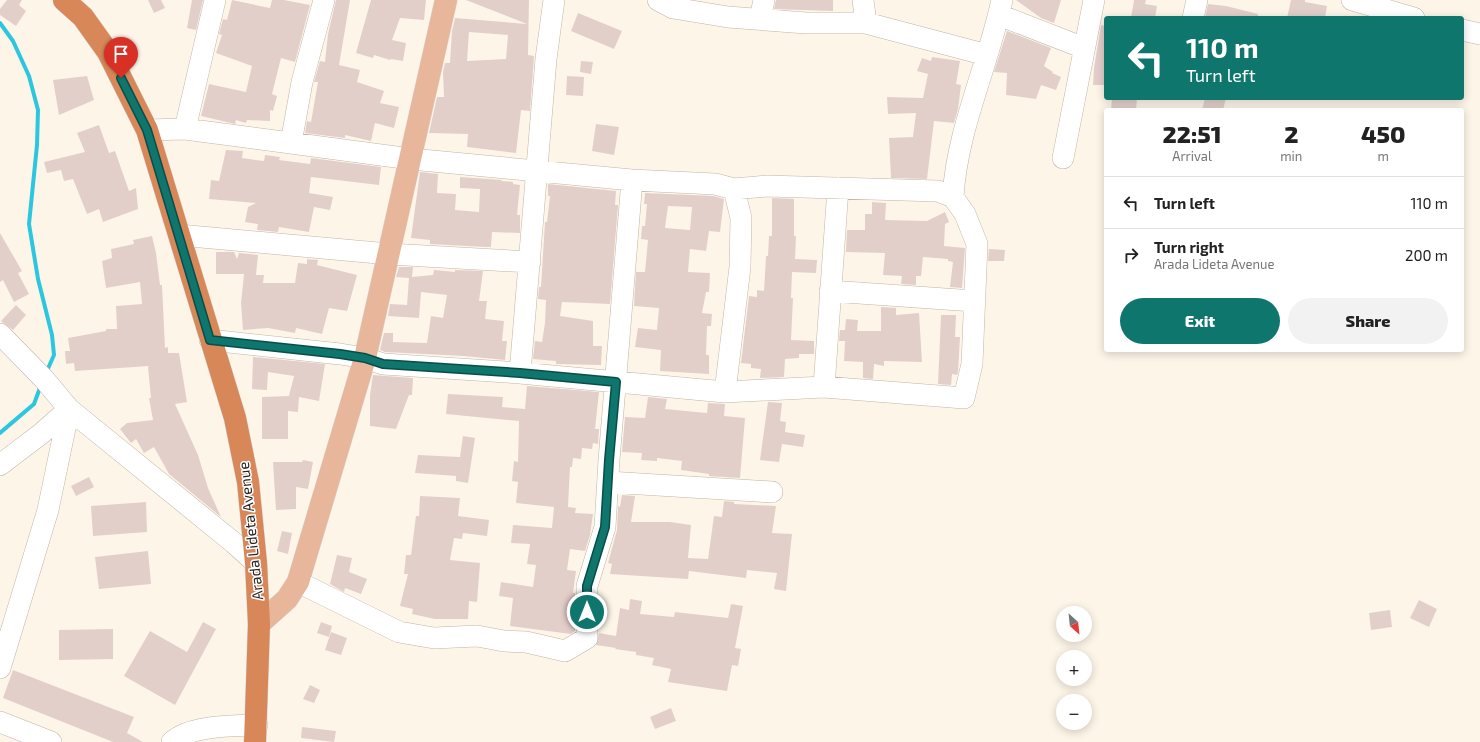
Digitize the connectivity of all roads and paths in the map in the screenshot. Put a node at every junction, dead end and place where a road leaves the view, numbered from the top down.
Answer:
1 (64, 0) edge
2 (215, 0) edge
3 (324, 0) edge
4 (446, 0) edge
5 (554, 0) edge
6 (658, 0) edge
7 (863, 0) edge
8 (1094, 0) edge
9 (1197, 0) edge
10 (1352, 0) edge
11 (1000, 7) edge
12 (762, 10) edge
13 (1193, 16) edge
14 (1407, 16) edge
15 (866, 23) junction
16 (1464, 30) edge
17 (1480, 34) edge
18 (1084, 48) junction
19 (987, 55) junction
20 (185, 129) junction
21 (147, 130) junction
22 (291, 143) junction
23 (1063, 158) dead end
24 (411, 159) junction
25 (538, 170) junction
26 (632, 180) junction
27 (838, 188) junction
28 (734, 189) junction
29 (953, 197) junction
30 (179, 235) junction
31 (389, 254) junction
32 (530, 262) junction
33 (830, 291) junction
34 (974, 301) junction
35 (0, 334) edge
36 (210, 340) junction
37 (365, 358) junction
38 (520, 373) junction
39 (616, 382) junction
40 (824, 387) junction
41 (725, 392) junction
42 (69, 409) junction
43 (0, 465) edge
44 (608, 482) junction
45 (772, 492) dead end
46 (256, 563) junction
47 (298, 582) junction
48 (259, 624) junction
49 (0, 668) edge
50 (0, 722) edge
51 (216, 734) edge
52 (256, 734) edge
53 (51, 742) edge
54 (172, 742) edge

1 - 21 highway, Arada Lideta Avenue
2 - 20 street
3 - 22 street
4 - 24 main road
5 - 25 street
6 - 12 street
7 - 15 street
8 - 18 street
9 - 13 street
10 - 14 street
11 - 18 street
11 - 19 street
12 - 15 street
15 - 19 street
16 - 17 street
18 - 23 street
19 - 29 street
20 - 21 street
20 - 22 street
21 - 30 highway, Arada Lideta Avenue
22 - 24 street
24 - 25 street
24 - 31 main road
25 - 26 street
25 - 32 street
26 - 28 street
26 - 39 street
27 - 28 street
27 - 29 street
27 - 33 street
28 - 41 street
29 - 34 street
30 - 31 street
30 - 36 highway, Arada Lideta Avenue
31 - 32 street
31 - 37 main road
32 - 38 street
33 - 34 street
33 - 40 street
34 - 40 street
35 - 42 street
36 - 37 street
36 - 46 highway, Arada Lideta Avenue
37 - 38 street
37 - 47 main road
38 - 39 street
39 - 41 street
39 - 44 street
40 - 41 street
42 - 43 street
42 - 46 street
42 - 49 street
44 - 45 street
44 - 47 street
46 - 48 highway, Arada Lideta Avenue
47 - 48 main road
48 - 52 highway, Arada Lideta Avenue
50 - 53 street
51 - 52 street
51 - 54 street

